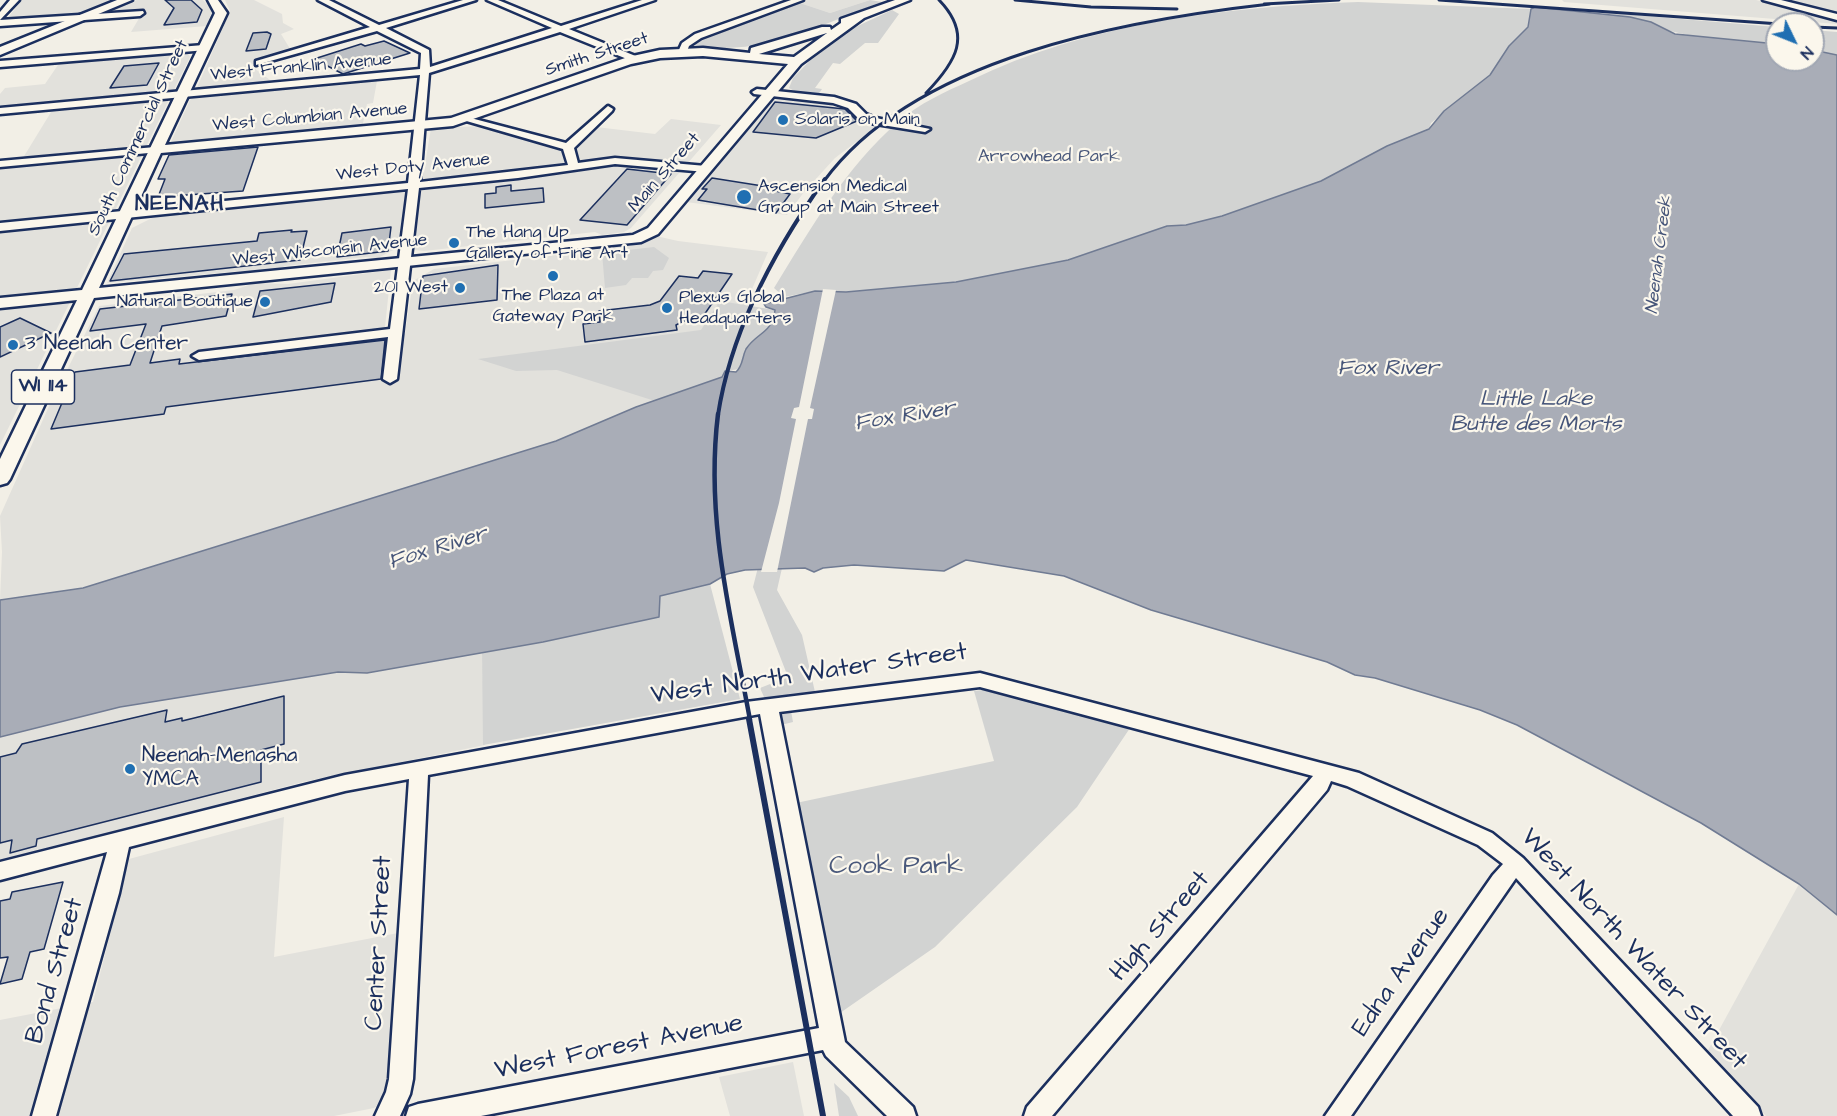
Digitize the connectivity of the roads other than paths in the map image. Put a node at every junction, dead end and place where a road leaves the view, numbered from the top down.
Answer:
1 (15, 0) edge
2 (127, 0) edge
3 (213, 0) edge
4 (322, 0) edge
5 (472, 0) edge
6 (491, 0) edge
7 (651, 0) edge
8 (799, 0) edge
9 (906, 0) edge
10 (1768, 0) edge
11 (140, 13) dead end
12 (1, 15) edge
13 (863, 15) junction
14 (86, 17) junction
15 (1837, 17) edge
16 (0, 23) edge
17 (379, 28) junction
18 (561, 29) junction
19 (826, 29) junction
20 (204, 48) junction
21 (0, 51) edge
22 (683, 52) junction
23 (718, 54) junction
24 (635, 59) junction
25 (790, 61) junction
26 (0, 64) edge
27 (424, 72) junction
28 (285, 86) junction
29 (764, 93) junction
30 (181, 95) junction
31 (608, 109) dead end
32 (0, 111) edge
33 (467, 118) junction
34 (421, 126) junction
35 (925, 129) dead end
36 (568, 147) junction
37 (155, 150) junction
38 (0, 164) edge
39 (574, 167) junction
40 (700, 168) junction
41 (412, 186) junction
42 (124, 216) junction
43 (0, 227) edge
44 (612, 239) joint
45 (405, 263) junction
46 (88, 296) junction
47 (0, 303) edge
48 (22, 303) junction
49 (0, 309) edge
50 (396, 332) junction
51 (199, 356) dead end
52 (390, 379) dead end
53 (0, 479) edge
54 (768, 706) junction
55 (419, 770) junction
56 (1325, 772) junction
57 (120, 840) junction
58 (1516, 864) junction
59 (0, 871) edge
60 (831, 1037) junction
61 (44, 1116) edge
62 (387, 1116) edge
63 (418, 1116) edge
64 (904, 1116) edge
65 (1036, 1116) edge
66 (1337, 1116) edge
67 (1749, 1116) edge

1 - 12 street
2 - 14 main road
3 - 20 main road, South Commercial Street / WI 114
4 - 17 street
5 - 17 street
6 - 18 street
7 - 18 street, West Franklin Avenue
8 - 22 street
9 - 13 main road, Main Street
10 - 15 main road
11 - 14 street
13 - 19 main road, Main Street
13 - 25 main road, Main Street
14 - 16 street
14 - 21 main road
17 - 27 street
17 - 28 street
18 - 24 street
18 - 27 street, West Franklin Avenue
19 - 23 main road
19 - 25 main road, Main Street
20 - 26 street
20 - 30 main road, South Commercial Street / WI 114
22 - 23 main road, Smith Street
22 - 24 main road, Smith Street
23 - 25 main road
24 - 33 main road, Smith Street
25 - 29 main road, Main Street
27 - 28 street, West Franklin Avenue
27 - 34 street
28 - 30 street, West Franklin Avenue
29 - 35 street
29 - 40 main road, Main Street
30 - 32 street, West Franklin Avenue
30 - 37 main road, South Commercial Street / WI 114
31 - 36 street
33 - 34 main road, West Columbian Avenue
33 - 36 street
34 - 37 main road, West Columbian Avenue
34 - 41 street
36 - 39 street
37 - 38 street
37 - 42 main road, South Commercial Street / WI 114
39 - 40 street, West Doty Avenue
39 - 41 street, West Doty Avenue
40 - 44 main road, Main Street
41 - 42 street, West Doty Avenue
41 - 45 street
42 - 43 street, West Doty Avenue
42 - 46 main road, South Commercial Street / WI 114
44 - 45 main road, West Wisconsin Avenue
45 - 46 main road, West Wisconsin Avenue
45 - 50 street
46 - 48 main road, West Wisconsin Avenue
46 - 53 main road, WI 114
47 - 48 main road
48 - 49 main road
50 - 51 street
50 - 52 street
54 - 55 street, West North Water Street
54 - 56 street, West North Water Street
54 - 60 street
55 - 57 street, West North Water Street
55 - 62 street, Center Street
56 - 58 street, West North Water Street
56 - 65 street, High Street
57 - 59 street, West North Water Street
57 - 61 street, Bond Street
58 - 66 street, Edna Avenue
58 - 67 street, West North Water Street
60 - 63 street, West Forest Avenue
60 - 64 street

